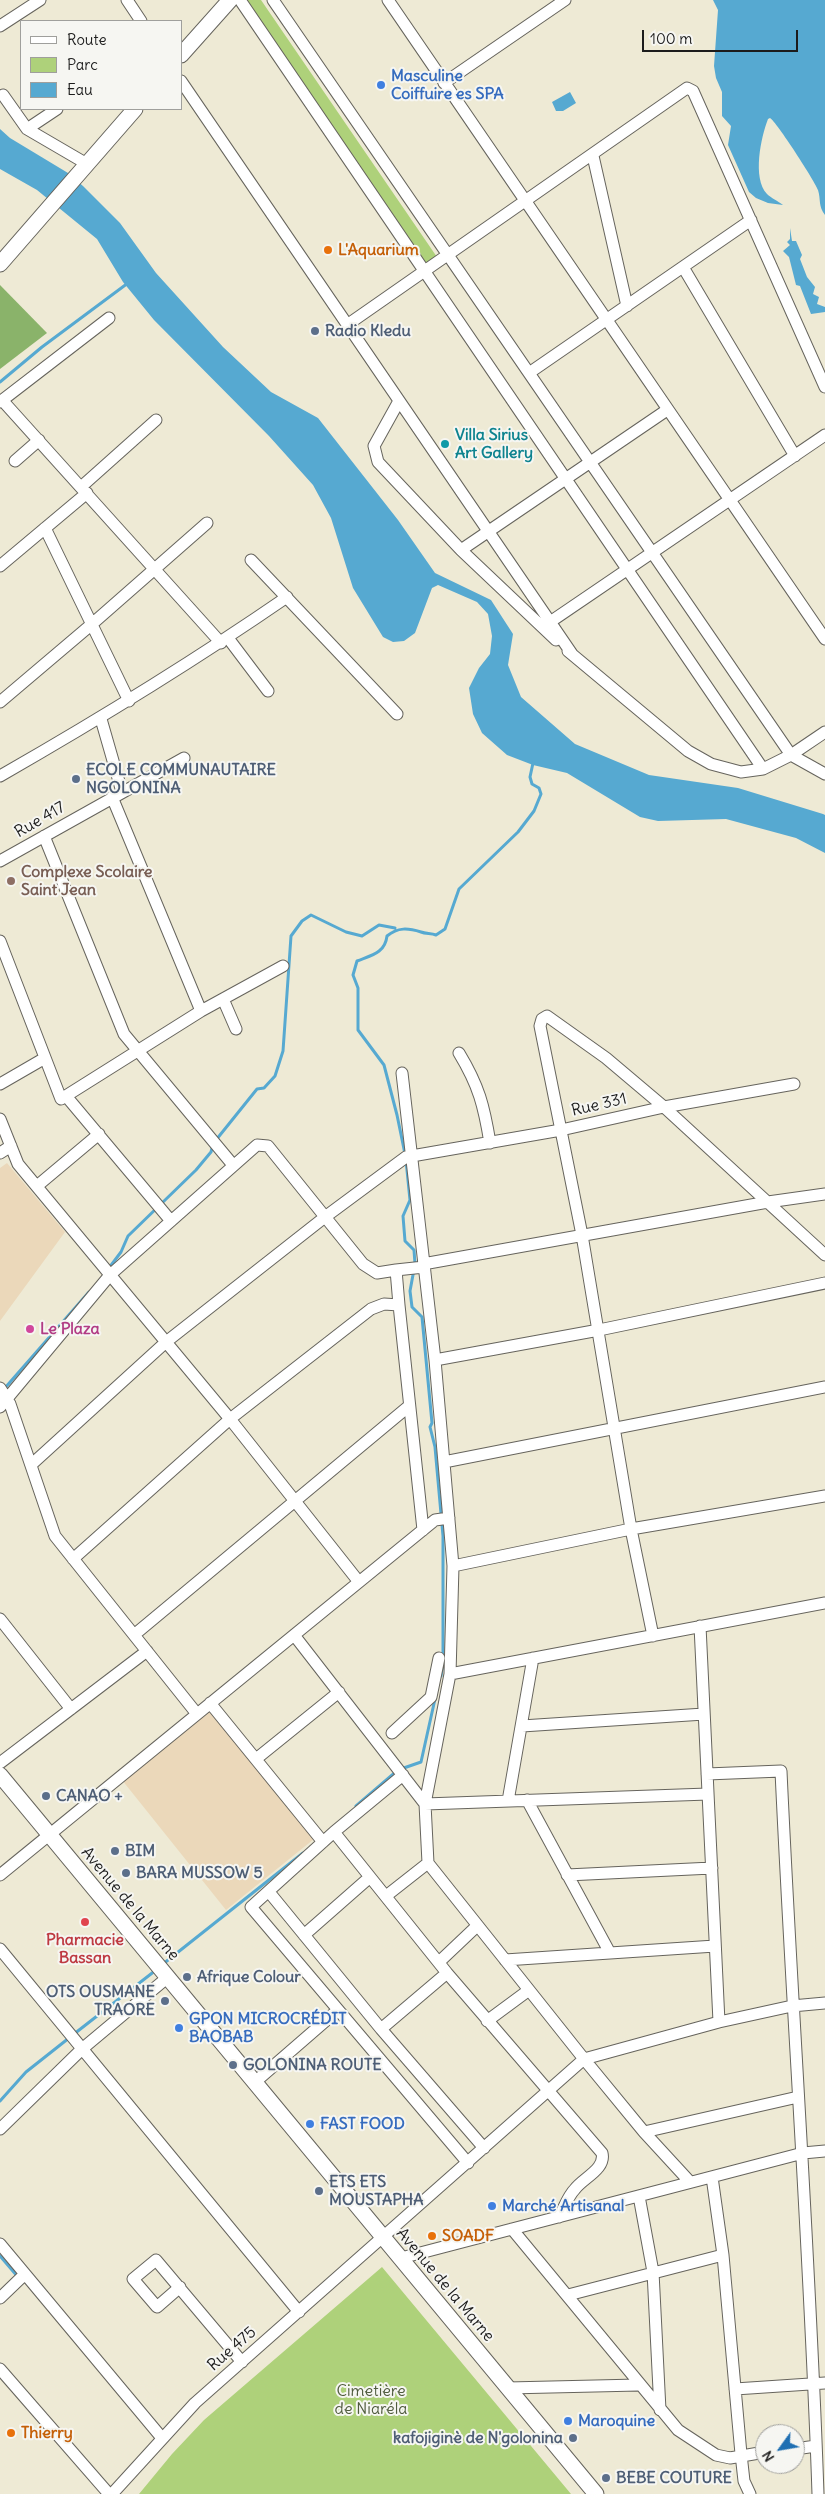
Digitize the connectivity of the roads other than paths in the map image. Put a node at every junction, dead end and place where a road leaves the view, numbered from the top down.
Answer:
1 (40, 0) edge
2 (127, 0) edge
3 (230, 0) edge
4 (240, 0) edge
5 (273, 0) edge
6 (565, 0) edge
7 (394, 2) edge
8 (140, 20) edge
9 (0, 26) edge
10 (182, 54) edge
11 (182, 82) edge
12 (444, 83) junction
13 (3, 95) dead end
14 (56, 110) edge
15 (134, 110) edge
16 (27, 129) junction
17 (593, 156) junction
18 (87, 164) junction
19 (525, 203) junction
20 (751, 220) junction
21 (448, 255) junction
22 (0, 264) edge
23 (683, 267) junction
24 (424, 272) junction
25 (627, 306) junction
26 (109, 318) dead end
27 (606, 320) junction
28 (347, 325) junction
29 (529, 373) junction
30 (825, 387) edge
31 (1, 401) edge
32 (399, 401) junction
33 (667, 410) junction
34 (156, 420) dead end
35 (825, 435) edge
36 (39, 440) junction
37 (795, 456) junction
38 (15, 461) dead end
39 (590, 462) junction
40 (566, 479) junction
41 (84, 490) junction
42 (728, 501) junction
43 (207, 523) dead end
44 (45, 528) junction
45 (488, 532) junction
46 (461, 550) junction
47 (652, 553) junction
48 (251, 560) dead end
49 (0, 566) edge
50 (155, 569) junction
51 (627, 570) junction
52 (287, 597) junction
53 (550, 622) junction
54 (92, 624) junction
55 (225, 640) junction
56 (825, 640) edge
57 (572, 654) junction
58 (268, 691) dead end
59 (129, 701) junction
60 (0, 702) edge
61 (397, 714) dead end
62 (101, 719) junction
63 (825, 732) edge
64 (791, 755) junction
65 (184, 758) dead end
66 (763, 769) junction
67 (825, 774) edge
68 (0, 776) edge
69 (117, 794) junction
70 (44, 836) junction
71 (0, 861) edge
72 (0, 941) edge
73 (283, 966) dead end
74 (224, 999) junction
75 (201, 1011) junction
76 (236, 1029) dead end
77 (138, 1051) junction
78 (459, 1054) dead end
79 (45, 1058) junction
80 (402, 1074) dead end
81 (0, 1084) edge
82 (794, 1084) dead end
83 (66, 1096) junction
84 (664, 1106) junction
85 (0, 1119) edge
86 (561, 1130) junction
87 (99, 1134) junction
88 (490, 1143) junction
89 (11, 1146) junction
90 (0, 1153) edge
91 (408, 1156) junction
92 (233, 1165) junction
93 (37, 1186) junction
94 (825, 1194) edge
95 (768, 1202) junction
96 (325, 1216) junction
97 (171, 1221) junction
98 (582, 1235) junction
99 (825, 1255) edge
100 (423, 1265) junction
101 (396, 1270) junction
102 (110, 1275) junction
103 (825, 1283) edge
104 (399, 1305) junction
105 (599, 1330) junction
106 (166, 1342) junction
107 (435, 1360) junction
108 (825, 1387) edge
109 (3, 1396) edge
110 (409, 1406) junction
111 (230, 1419) junction
112 (614, 1428) junction
113 (444, 1462) junction
114 (32, 1464) junction
115 (825, 1496) edge
116 (294, 1500) junction
117 (443, 1519) junction
118 (631, 1529) junction
119 (423, 1530) junction
120 (73, 1559) junction
121 (453, 1566) junction
122 (359, 1582) junction
123 (825, 1603) edge
124 (0, 1619) edge
125 (700, 1626) junction
126 (134, 1635) junction
127 (294, 1635) junction
128 (653, 1636) junction
129 (147, 1651) junction
130 (439, 1658) dead end
131 (534, 1658) junction
132 (450, 1674) junction
133 (339, 1692) junction
134 (438, 1699) junction
135 (210, 1703) junction
136 (71, 1709) junction
137 (198, 1714) junction
138 (704, 1714) junction
139 (522, 1726) junction
140 (392, 1733) dead end
141 (256, 1759) junction
142 (0, 1763) edge
143 (707, 1774) junction
144 (0, 1775) edge
145 (402, 1775) junction
146 (708, 1794) junction
147 (527, 1800) junction
148 (508, 1801) junction
149 (425, 1804) junction
150 (334, 1832) junction
151 (50, 1835) junction
152 (323, 1842) junction
153 (428, 1863) junction
154 (712, 1868) junction
155 (0, 1875) edge
156 (567, 1875) junction
157 (370, 1877) junction
158 (269, 1892) junction
159 (386, 1896) junction
160 (477, 1926) junction
161 (304, 1934) junction
162 (715, 1946) junction
163 (0, 1949) edge
164 (610, 1953) junction
165 (504, 1960) junction
166 (439, 1962) junction
167 (448, 1973) junction
168 (168, 1977) junction
169 (529, 1990) junction
170 (825, 2003) edge
171 (792, 2006) junction
172 (338, 2010) junction
173 (487, 2021) junction
174 (719, 2022) junction
175 (381, 2029) junction
176 (82, 2049) junction
177 (584, 2059) junction
178 (255, 2082) junction
179 (547, 2091) junction
180 (798, 2097) junction
181 (0, 2129) edge
182 (644, 2132) junction
183 (484, 2148) junction
184 (825, 2151) edge
185 (803, 2153) junction
186 (468, 2163) junction
187 (712, 2177) junction
188 (690, 2182) junction
189 (639, 2196) junction
190 (559, 2216) junction
191 (512, 2229) junction
192 (384, 2238) junction
193 (0, 2244) edge
194 (723, 2256) junction
195 (400, 2258) junction
196 (652, 2272) junction
197 (25, 2274) junction
198 (180, 2287) dead end
199 (568, 2295) junction
200 (0, 2298) edge
201 (299, 2312) junction
202 (242, 2362) junction
203 (0, 2369) edge
204 (819, 2384) edge
205 (638, 2385) junction
206 (508, 2388) junction
207 (735, 2389) junction
208 (660, 2410) junction
209 (162, 2438) junction
210 (816, 2446) junction
211 (805, 2448) edge
212 (755, 2453) edge
213 (740, 2454) junction
214 (111, 2494) edge
215 (596, 2494) edge
216 (750, 2494) edge
217 (818, 2494) edge

1 - 9 street
2 - 8 street
3 - 10 street
4 - 24 street
5 - 21 street
6 - 12 street
7 - 12 street
11 - 28 street
12 - 19 street
13 - 16 street
14 - 16 street
15 - 18 street
16 - 18 street
17 - 19 street
17 - 20 street
17 - 25 street
18 - 22 street
19 - 21 street
19 - 27 street
20 - 23 street
20 - 30 street
21 - 24 street
21 - 29 street
23 - 25 street
23 - 37 street
24 - 28 street
24 - 40 street
25 - 27 street
26 - 31 street
27 - 29 street
27 - 33 street
28 - 32 street
29 - 39 street
31 - 36 street
32 - 45 street
32 - 46 street
33 - 39 street
33 - 42 street
34 - 41 street
35 - 37 street
36 - 38 street
36 - 41 street
37 - 42 street
39 - 40 street
39 - 47 street
40 - 45 street
40 - 51 street
41 - 44 street
41 - 50 street
42 - 47 street
42 - 56 street
43 - 50 street
44 - 49 street
44 - 54 street
45 - 46 street
45 - 53 street
46 - 57 street
47 - 51 street
47 - 64 street
48 - 52 street
50 - 54 street
50 - 55 street
51 - 53 street
51 - 66 street
52 - 55 street
52 - 61 street
53 - 57 street
54 - 59 street
54 - 60 street
55 - 58 street
55 - 59 street
57 - 66 street
59 - 62 street
62 - 68 street
62 - 69 street
63 - 64 street
64 - 66 street
64 - 67 street
65 - 69 street, Rue 417
69 - 70 street, Rue 417
69 - 75 street
70 - 71 street, Rue 417
70 - 77 street
72 - 79 street
73 - 74 street
74 - 75 street
74 - 76 street
75 - 77 street
77 - 83 street
77 - 92 street
78 - 88 street
79 - 81 street
79 - 83 street
80 - 91 street
82 - 84 street, Rue 331
83 - 87 street
84 - 86 street, Rue 331
84 - 86 street
84 - 95 street
85 - 89 street
86 - 88 street, Rue 331
86 - 98 street
87 - 93 street
87 - 97 street
88 - 91 street, Rue 331
89 - 90 street
89 - 93 street
91 - 96 street
91 - 100 street
92 - 96 street
92 - 97 street
93 - 102 street
94 - 95 street
95 - 98 street
95 - 99 street
96 - 101 street
96 - 106 street
97 - 102 street
98 - 100 street
98 - 105 street
100 - 101 street
100 - 107 street
101 - 104 street
102 - 106 street
102 - 109 street
103 - 105 street
104 - 110 street
104 - 111 street
105 - 107 street
105 - 112 street
106 - 111 street
106 - 114 street
107 - 113 street
108 - 112 street
109 - 114 street
110 - 116 street
110 - 119 street
111 - 116 street
111 - 120 street
112 - 113 street
112 - 118 street
113 - 117 street
114 - 120 street
115 - 118 street
116 - 122 street
116 - 126 street
117 - 119 street
117 - 121 street
118 - 121 street
118 - 128 street
119 - 122 street
120 - 126 street
121 - 132 street
122 - 127 street
123 - 125 street
124 - 136 street
125 - 128 street
125 - 138 street
126 - 129 street
127 - 133 street
127 - 135 street
128 - 131 street
129 - 136 street
129 - 137 street
130 - 134 street
131 - 132 street
131 - 139 street
132 - 134 street
133 - 141 street
133 - 145 street
134 - 140 street
134 - 149 street
135 - 137 street
135 - 141 street
136 - 142 street
137 - 151 street
138 - 139 street
138 - 143 street
139 - 148 street
141 - 152 street
143 - 146 street
143 - 171 street
144 - 151 street, Avenue de la Marne
145 - 149 street
145 - 150 street
146 - 147 street
146 - 154 street
147 - 148 street
147 - 156 street
148 - 149 street
149 - 153 street
150 - 152 street
150 - 157 street
151 - 155 street
151 - 168 street, Avenue de la Marne
152 - 158 street
153 - 159 street
153 - 160 street
154 - 156 street
154 - 162 street
156 - 164 street
157 - 159 street
157 - 161 street
158 - 161 street
158 - 172 street
159 - 166 street
160 - 165 street
160 - 166 street
161 - 175 street
162 - 164 street
162 - 174 street
163 - 176 street
164 - 165 street
165 - 169 street
166 - 167 street
167 - 173 street
167 - 175 street
168 - 176 street
168 - 178 street, Avenue de la Marne
169 - 173 street
169 - 177 street
170 - 171 street
171 - 174 street
171 - 180 street
172 - 178 street
172 - 186 street
173 - 179 street
174 - 177 street
175 - 183 street
176 - 181 street
176 - 201 street
177 - 179 street, Rue 475
177 - 182 street
178 - 192 street, Avenue de la Marne
179 - 183 street, Rue 475
179 - 190 street
180 - 182 street
180 - 185 street
182 - 188 street
183 - 186 street, Rue 475
184 - 185 street
185 - 187 street
185 - 204 street
186 - 192 street, Rue 475
187 - 188 street
187 - 194 street
188 - 189 street
189 - 190 street
189 - 196 street
190 - 191 street
191 - 195 street
191 - 199 street
192 - 195 street, Avenue de la Marne
192 - 201 street, Rue 475
193 - 197 street
194 - 196 street
194 - 207 street
195 - 206 street, Avenue de la Marne
196 - 199 street
196 - 208 street
197 - 200 street
197 - 209 street
198 - 202 street
199 - 205 street
201 - 202 street, Rue 475
202 - 209 street, Rue 475
203 - 214 street
204 - 207 street
204 - 210 street
205 - 206 street
205 - 208 street
206 - 215 street, Avenue de la Marne
207 - 213 street
208 - 213 street
209 - 214 street, Rue 475
210 - 211 street
210 - 217 street
212 - 213 street
213 - 216 street

